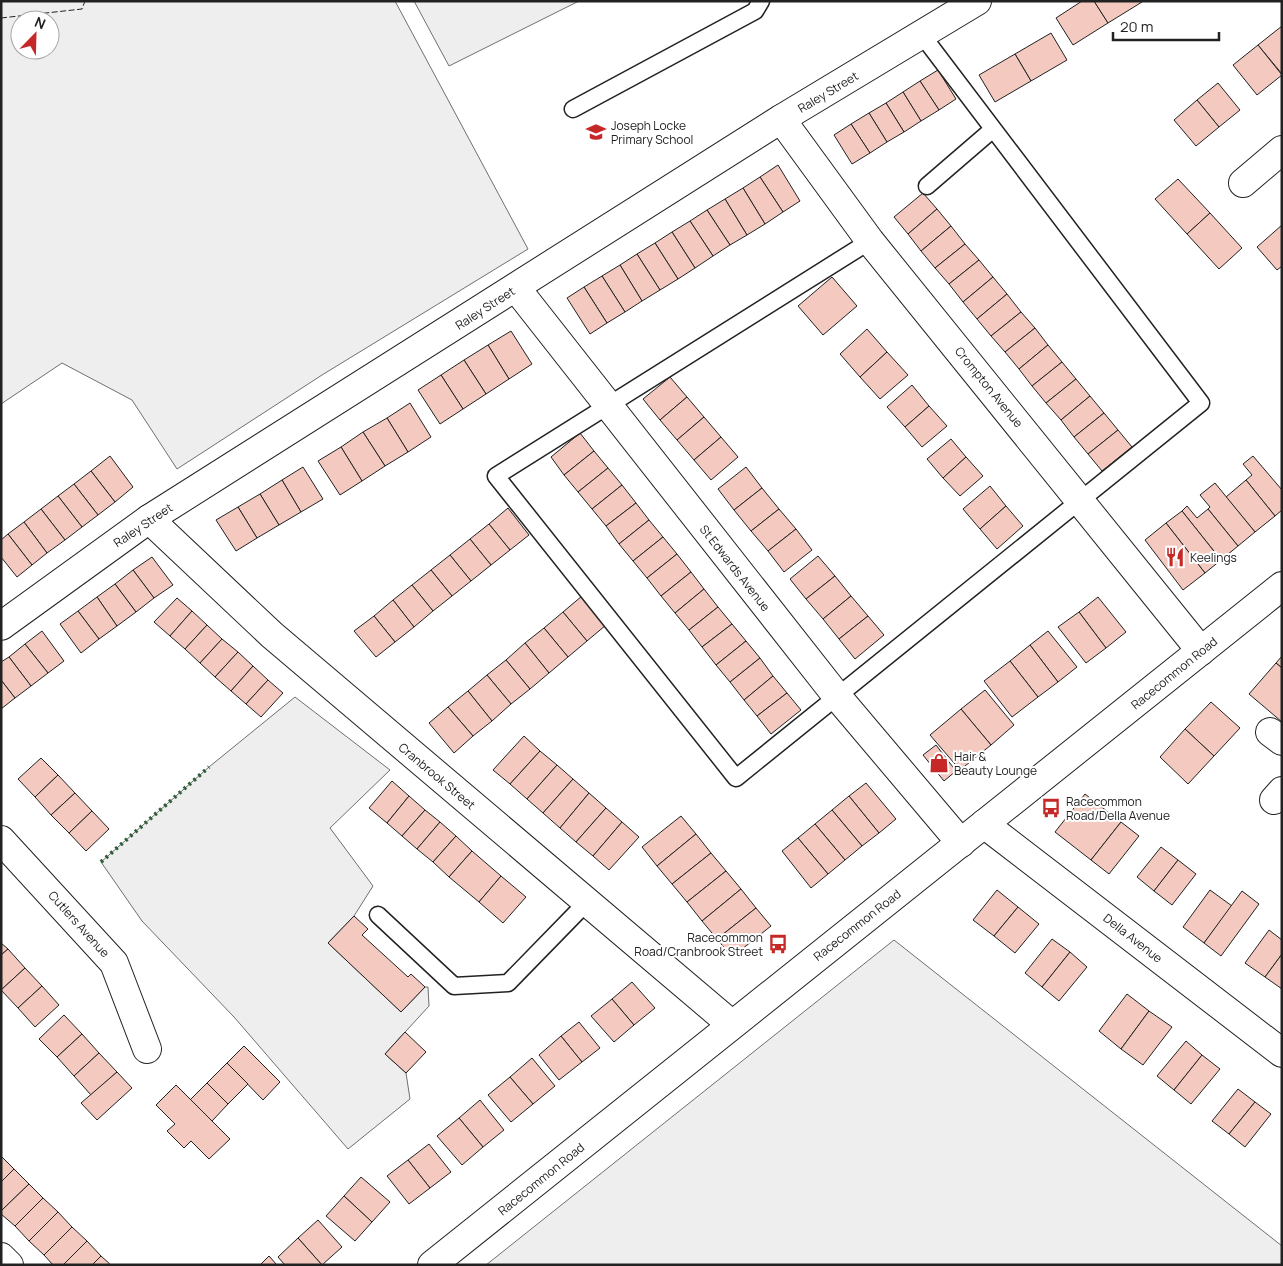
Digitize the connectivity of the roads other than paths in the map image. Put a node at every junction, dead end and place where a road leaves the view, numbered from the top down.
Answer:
1 (761, 1) edge
2 (977, 1) edge
3 (922, 35) junction
4 (573, 109) dead end
5 (782, 120) junction
6 (992, 130) junction
7 (1282, 150) edge
8 (1243, 183) dead end
9 (927, 186) dead end
10 (870, 241) junction
11 (516, 288) junction
12 (606, 405) junction
13 (1080, 500) junction
14 (150, 519) junction
15 (1282, 586) edge
16 (1, 626) edge
17 (1201, 651) junction
18 (836, 695) junction
19 (984, 824) junction
20 (1, 840) edge
21 (960, 843) junction
22 (586, 903) junction
23 (378, 915) dead end
24 (731, 1024) junction
25 (147, 1049) dead end
26 (1282, 1053) edge
27 (1, 1257) edge
28 (9, 1265) edge
29 (432, 1265) edge

1 - 4 lane
2 - 3 street, Raley Street
3 - 5 street, Raley Street
3 - 6 lane
5 - 10 street, Crompton Avenue
5 - 11 street, Raley Street
6 - 9 lane
6 - 13 lane
7 - 8 street
10 - 12 lane
10 - 13 street, Crompton Avenue
11 - 12 street, St Edwards Avenue
11 - 14 street, Raley Street
12 - 18 street, St Edwards Avenue
12 - 18 lane
13 - 17 street, Crompton Avenue
13 - 18 lane
14 - 16 street, Raley Street
14 - 22 street, Cranbrook Street
15 - 17 street, Racecommon Road
17 - 19 street, Racecommon Road
18 - 21 street, St Edwards Avenue
19 - 21 street, Racecommon Road
19 - 26 street, Della Avenue
20 - 25 street, Cutlers Avenue
21 - 24 street, Racecommon Road
22 - 23 lane
22 - 24 street, Cranbrook Street
24 - 29 street, Racecommon Road
27 - 28 street

